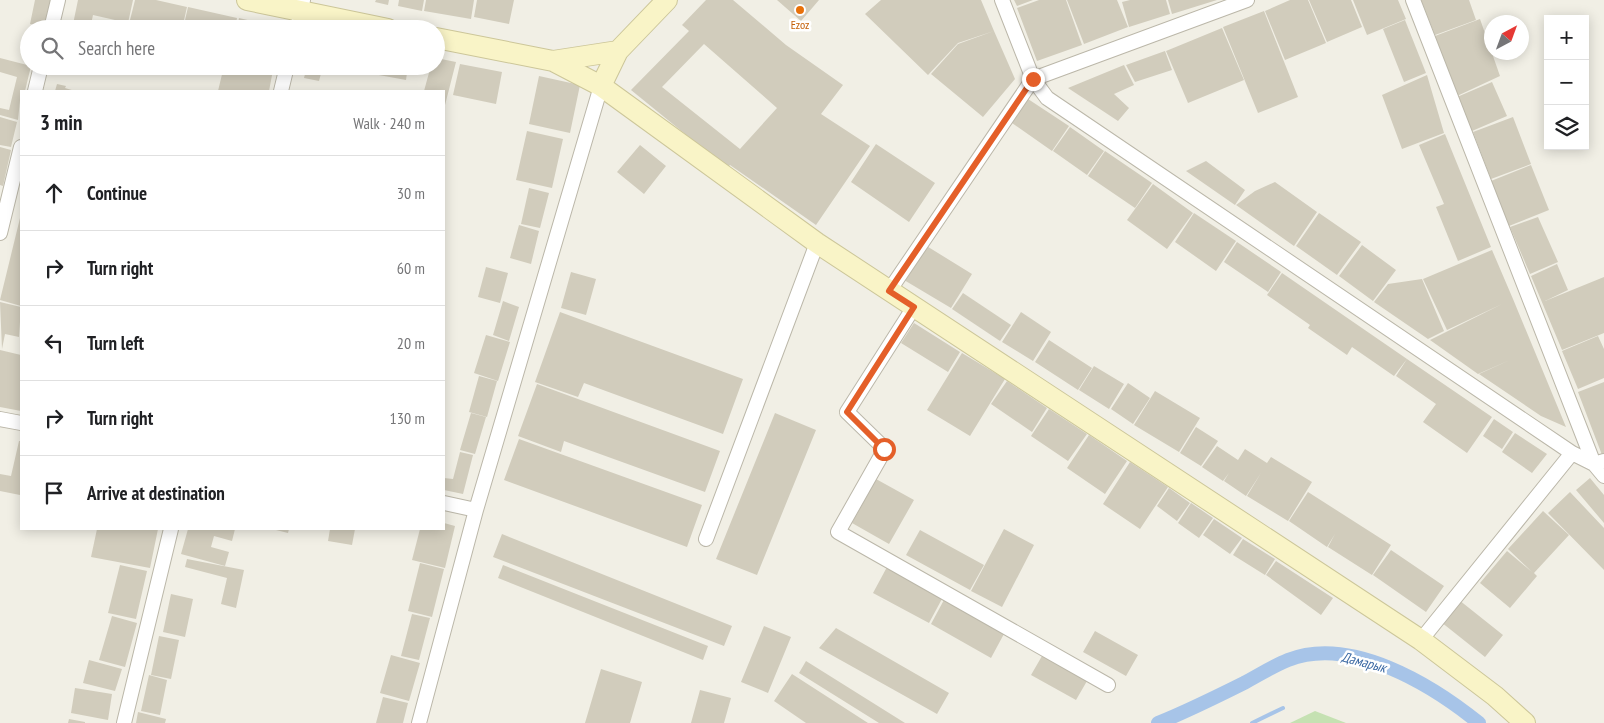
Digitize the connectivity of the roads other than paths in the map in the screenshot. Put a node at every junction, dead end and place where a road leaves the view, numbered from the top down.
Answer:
1 (58, 0) edge
2 (246, 0) edge
3 (667, 0) edge
4 (1002, 0) edge
5 (1247, 0) edge
6 (1413, 0) edge
7 (300, 14) edge
8 (53, 20) edge
9 (335, 20) edge
10 (445, 40) edge
11 (618, 51) junction
12 (553, 61) junction
13 (39, 75) edge
14 (285, 75) edge
15 (1033, 79) junction
16 (601, 86) junction
17 (35, 90) edge
18 (281, 90) edge
19 (20, 151) edge
20 (0, 233) edge
21 (817, 243) junction
22 (889, 291) junction
23 (914, 307) junction
24 (0, 419) edge
25 (20, 423) edge
26 (1572, 453) junction
27 (1599, 462) edge
28 (1604, 476) edge
29 (445, 503) edge
30 (476, 510) junction
31 (171, 530) edge
32 (706, 539) dead end
33 (1421, 640) junction
34 (1108, 685) dead end
35 (124, 723) edge
36 (419, 723) edge
37 (1525, 723) edge

1 - 8 street
2 - 7 main road
3 - 11 main road
4 - 15 street
5 - 15 street
6 - 27 street
7 - 9 main road
10 - 12 main road
11 - 12 main road
11 - 16 main road
12 - 16 main road
13 - 17 street
14 - 18 street
15 - 22 street
15 - 26 street
16 - 21 main road
16 - 30 street
19 - 20 street
21 - 22 main road
21 - 32 street
22 - 23 main road
23 - 33 main road
23 - 34 street
24 - 25 street
26 - 27 street
26 - 33 street
27 - 28 street
29 - 30 street
30 - 36 street
31 - 35 street
33 - 37 main road

